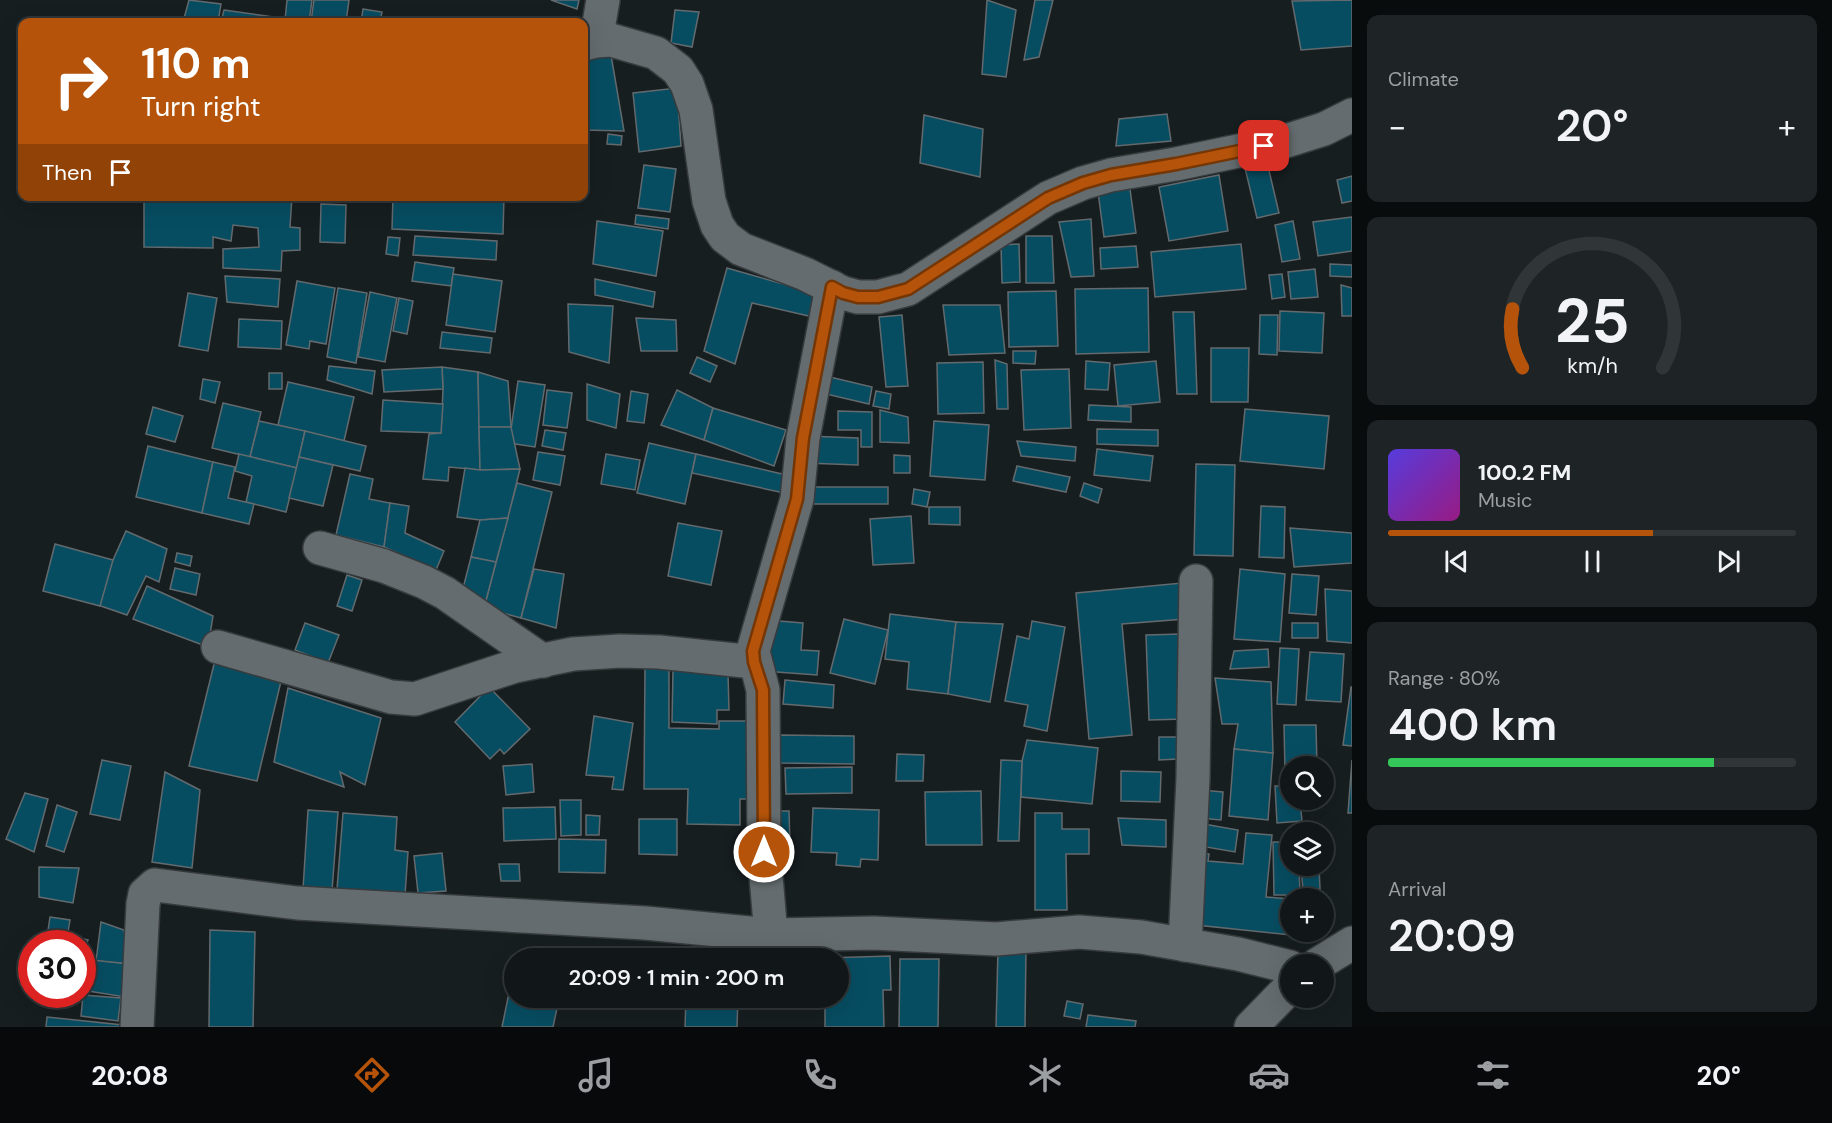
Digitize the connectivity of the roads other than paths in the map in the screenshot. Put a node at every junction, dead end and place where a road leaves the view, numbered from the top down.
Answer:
1 (603, 0) edge
2 (590, 43) edge
3 (1352, 115) edge
4 (832, 287) junction
5 (320, 548) dead end
6 (1196, 581) dead end
7 (218, 647) dead end
8 (543, 660) junction
9 (754, 662) junction
10 (771, 935) junction
11 (1352, 943) edge
12 (1185, 945) junction
13 (1334, 954) edge
14 (1280, 964) edge
15 (1280, 997) edge
16 (137, 1027) edge
17 (1251, 1027) edge

1 - 2 street
2 - 4 street
3 - 4 street
4 - 9 street
5 - 8 street
6 - 12 street
7 - 8 street
8 - 9 street
9 - 10 street
10 - 12 street
10 - 16 street
11 - 13 street
12 - 14 street
15 - 17 street

